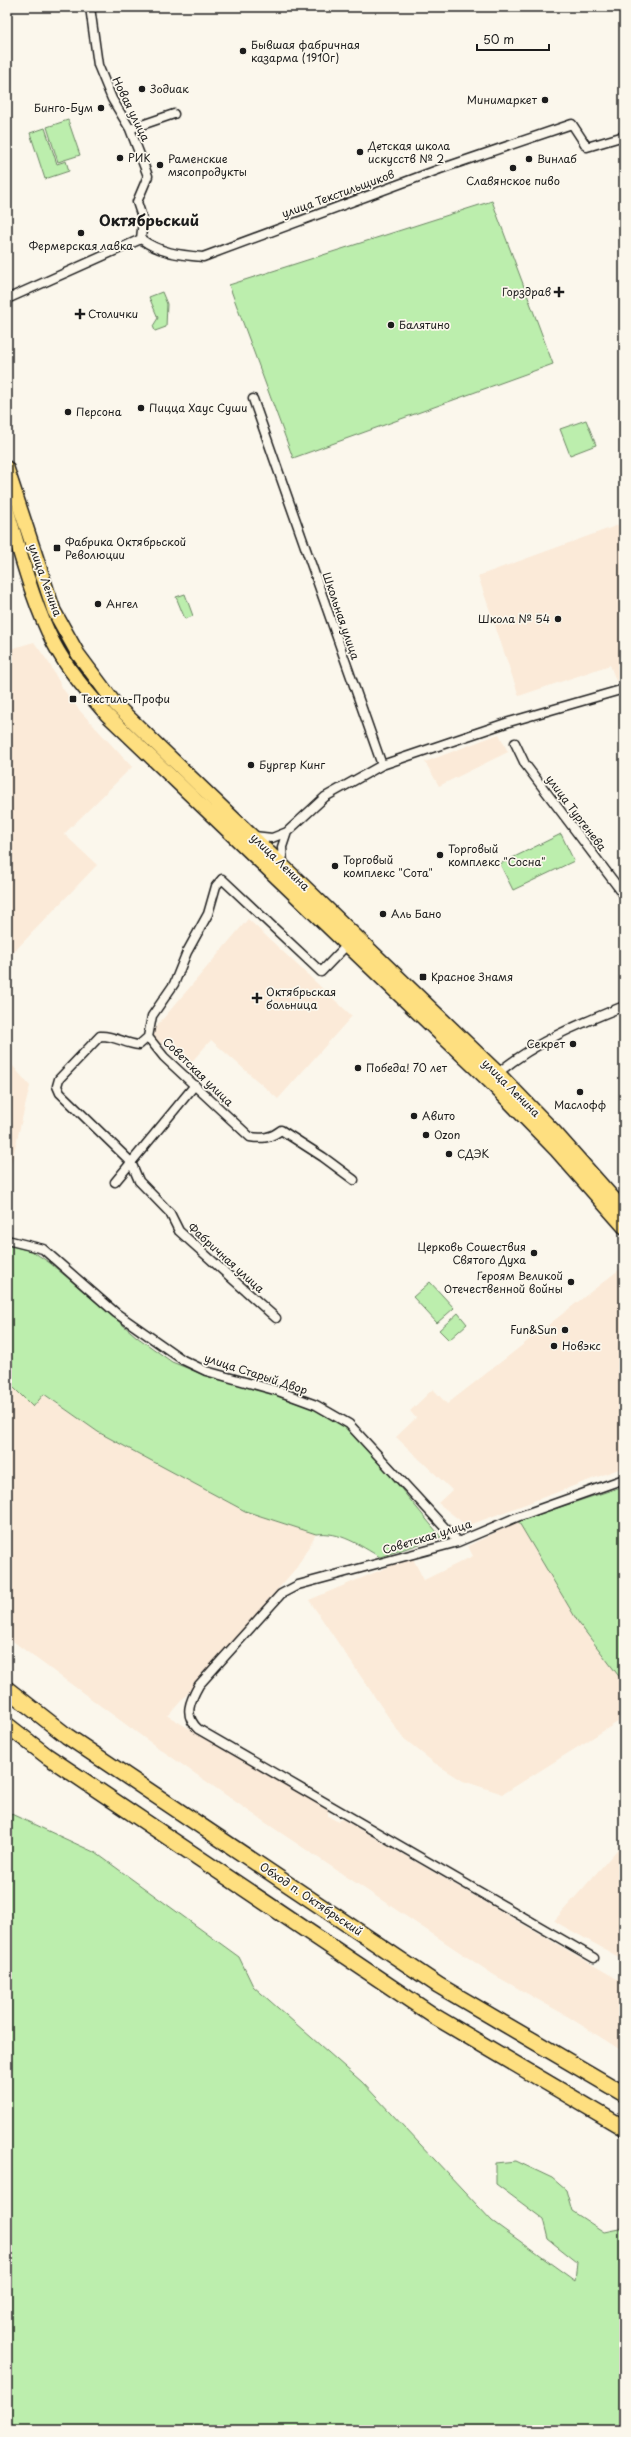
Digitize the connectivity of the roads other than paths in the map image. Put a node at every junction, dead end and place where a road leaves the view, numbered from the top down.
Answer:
1 (90, 7) edge
2 (174, 114) dead end
3 (130, 129) junction
4 (624, 136) edge
5 (141, 239) junction
6 (7, 299) edge
7 (253, 399) dead end
8 (7, 468) edge
9 (7, 510) edge
10 (624, 688) edge
11 (515, 743) dead end
12 (382, 765) junction
13 (287, 832) junction
14 (252, 836) junction
15 (283, 864) junction
16 (624, 895) edge
17 (348, 944) junction
18 (624, 1006) edge
19 (148, 1037) junction
20 (498, 1074) junction
21 (195, 1085) junction
22 (131, 1162) junction
23 (354, 1180) dead end
24 (115, 1182) dead end
25 (624, 1210) edge
26 (624, 1227) edge
27 (7, 1240) edge
28 (276, 1318) dead end
29 (624, 1479) edge
30 (458, 1542) junction
31 (7, 1690) edge
32 (7, 1725) edge
33 (594, 1958) dead end
34 (624, 2094) edge
35 (624, 2128) edge

1 - 3 street, Новая улица
2 - 3 street
3 - 5 street, Новая улица
4 - 5 street, улица Текстильщиков
5 - 6 street
7 - 12 street, Школьная улица
8 - 14 main road, улица Ленина
9 - 17 main road, улица Ленина
10 - 12 street
11 - 16 street, улица Тургенева
12 - 13 street
13 - 14 street
13 - 15 street
14 - 15 main road, улица Ленина
15 - 20 main road, улица Ленина
17 - 19 street, Советская улица
17 - 26 main road, улица Ленина
18 - 20 street
19 - 21 street, Советская улица
19 - 22 street, Фабричная улица
20 - 25 main road, улица Ленина
21 - 22 street
21 - 23 street, Советская улица
22 - 24 street
22 - 28 street, Фабричная улица
27 - 30 street, улица Старый Двор
29 - 30 street, Советская улица
30 - 33 street, Советская улица
31 - 34 highway, Обход п. Октябрьский
32 - 35 highway

